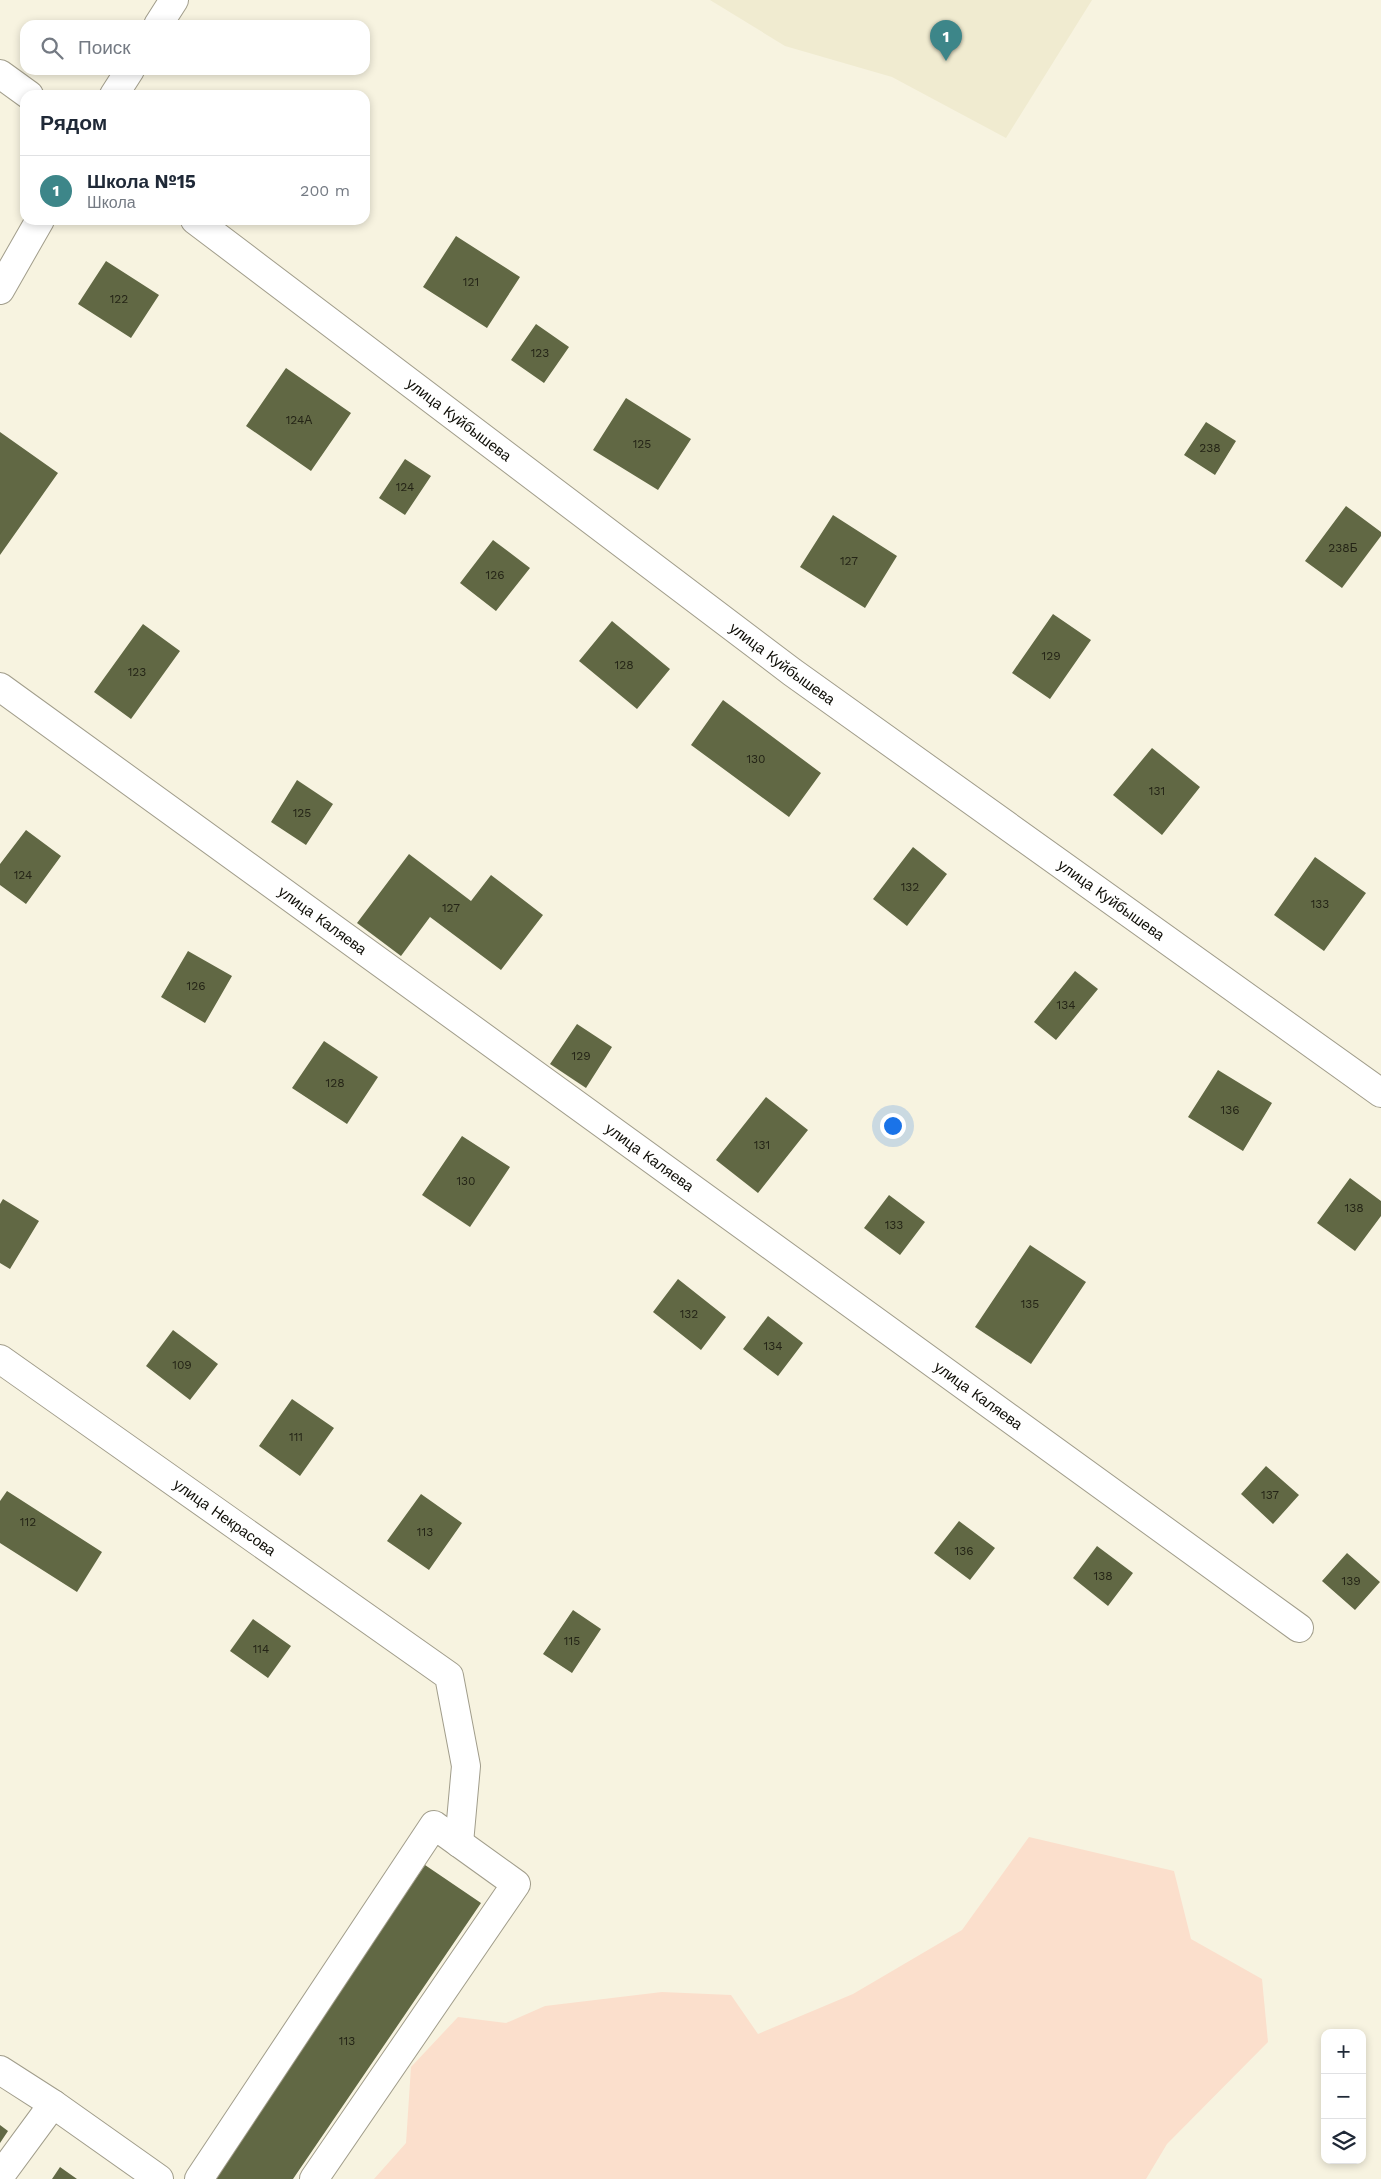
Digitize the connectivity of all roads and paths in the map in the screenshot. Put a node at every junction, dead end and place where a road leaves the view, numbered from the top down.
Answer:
1 (174, 0) edge
2 (161, 20) edge
3 (0, 74) edge
4 (127, 75) edge
5 (22, 90) edge
6 (117, 90) edge
7 (37, 225) edge
8 (202, 225) edge
9 (0, 290) edge
10 (0, 687) edge
11 (1381, 1093) edge
12 (0, 1359) edge
13 (1299, 1628) dead end
14 (459, 1843) junction
15 (0, 2070) edge
16 (53, 2104) junction
17 (0, 2176) edge
18 (159, 2179) edge
19 (199, 2179) edge
20 (314, 2179) edge

1 - 2 street
3 - 5 street
4 - 6 street
7 - 9 street
8 - 11 street, улица Куйбышева
10 - 13 street, улица Каляева
12 - 14 street, улица Некрасова
14 - 19 street
14 - 20 street
15 - 16 street
16 - 17 street
16 - 18 street

